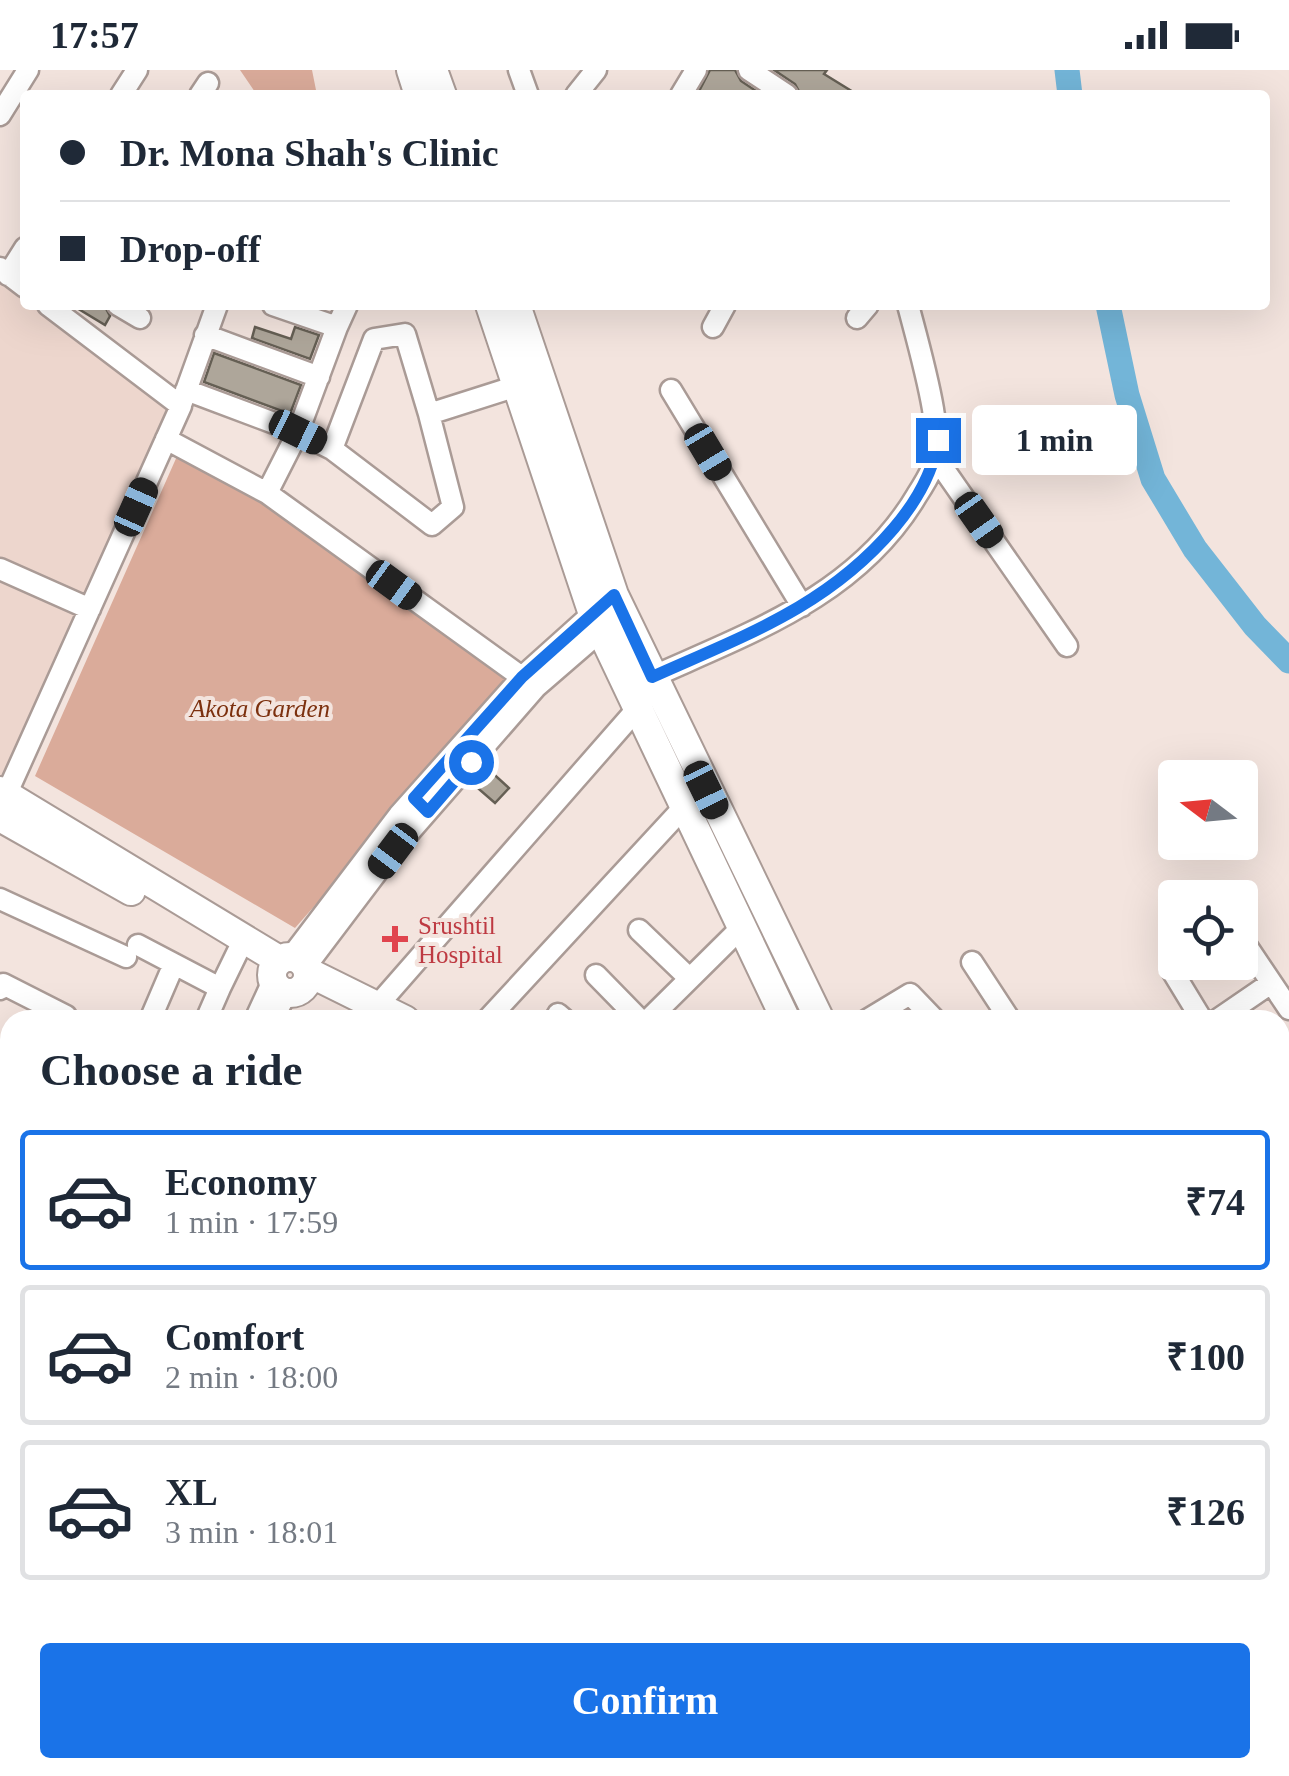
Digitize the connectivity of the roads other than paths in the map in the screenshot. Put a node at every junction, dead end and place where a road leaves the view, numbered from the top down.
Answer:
1 (28, 70) edge
2 (596, 70) edge
3 (749, 70) edge
4 (580, 90) edge
5 (779, 90) edge
6 (0, 116) edge
7 (62, 310) edge
8 (126, 310) edge
9 (215, 310) edge
10 (288, 310) edge
11 (345, 310) edge
12 (492, 310) edge
13 (517, 310) edge
14 (722, 310) edge
15 (909, 310) edge
16 (140, 318) dead end
17 (337, 326) junction
18 (713, 326) dead end
19 (205, 335) junction
20 (320, 377) junction
21 (518, 386) junction
22 (671, 390) dead end
23 (184, 398) junction
24 (429, 414) junction
25 (298, 432) junction
26 (166, 439) junction
27 (332, 448) junction
28 (936, 458) junction
29 (267, 493) junction
30 (0, 569) edge
31 (802, 606) junction
32 (90, 608) junction
33 (608, 613) junction
34 (1066, 646) dead end
35 (652, 677) junction
36 (529, 682) junction
37 (637, 709) junction
38 (2, 803) edge
39 (683, 808) junction
40 (0, 899) edge
41 (742, 927) junction
42 (639, 930) dead end
43 (238, 951) junction
44 (972, 962) dead end
45 (1258, 962) edge
46 (174, 964) junction
47 (290, 974) junction
48 (596, 976) dead end
49 (689, 978) junction
50 (1178, 980) edge
51 (1, 986) edge
52 (220, 988) junction
53 (1284, 1000) edge
54 (53, 1010) edge
55 (154, 1010) edge
56 (210, 1010) edge
57 (263, 1010) edge
58 (276, 1010) edge
59 (367, 1010) edge
60 (376, 1010) edge
61 (496, 1010) edge
62 (630, 1010) edge
63 (658, 1010) edge
64 (781, 1010) edge
65 (815, 1010) edge
66 (884, 1010) edge
67 (925, 1010) edge
68 (1003, 1010) edge
69 (1196, 1010) edge
70 (1250, 1010) edge

1 - 6 street
2 - 4 street
3 - 5 street
7 - 23 street
8 - 16 street
9 - 19 street
10 - 17 street
11 - 17 street
12 - 21 main road
13 - 33 main road
14 - 18 street
15 - 28 street
17 - 20 street
19 - 20 street
19 - 23 street
20 - 25 street
21 - 24 street
21 - 33 main road
22 - 31 street
23 - 25 street
23 - 26 street
24 - 27 street
24 - 27 street
25 - 27 street
25 - 29 street
26 - 29 street
26 - 32 street
28 - 31 street
28 - 34 street
29 - 36 street
30 - 32 street
31 - 35 street
32 - 38 street
33 - 35 main road
33 - 36 street
33 - 37 main road
35 - 65 main road
36 - 47 street
37 - 39 main road
37 - 60 street
38 - 43 main road
38 - 47 main road
39 - 41 main road
39 - 61 street
40 - 46 street
41 - 49 street
41 - 64 main road
42 - 49 street
43 - 47 main road
43 - 52 street
44 - 68 street
45 - 53 street
46 - 52 street
46 - 55 street
47 - 57 street
47 - 58 street
47 - 59 main road
48 - 62 street
49 - 63 street
50 - 69 street
51 - 54 street
52 - 56 street
53 - 70 street
66 - 67 street

